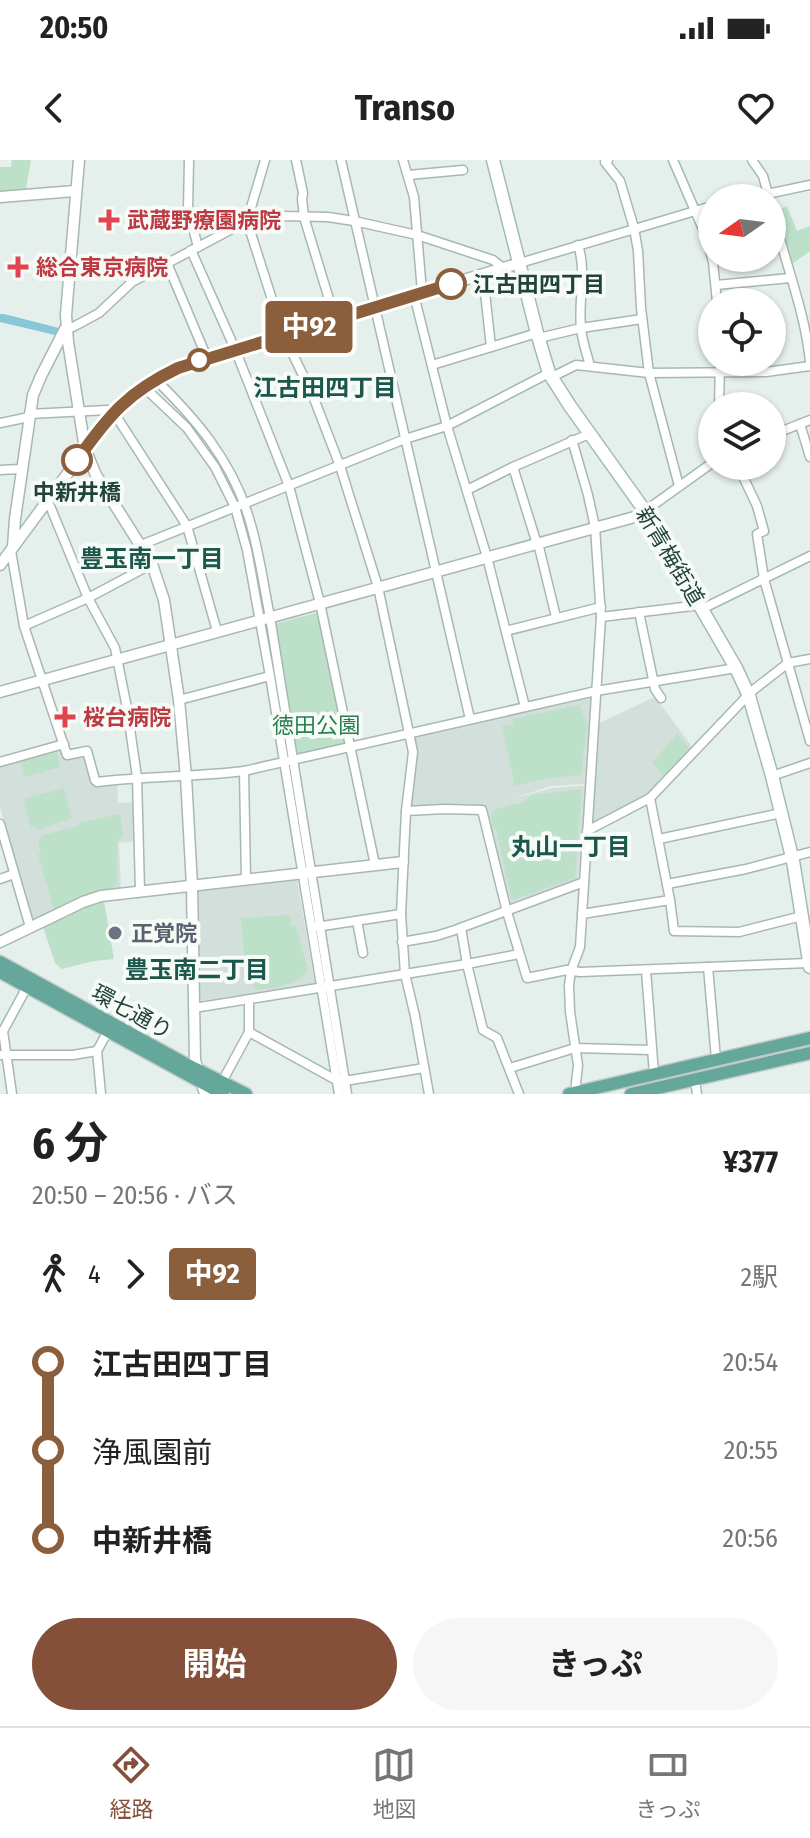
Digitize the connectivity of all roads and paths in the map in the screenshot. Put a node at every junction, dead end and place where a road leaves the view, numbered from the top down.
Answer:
1 (79, 160) edge
2 (189, 160) edge
3 (265, 160) edge
4 (296, 160) edge
5 (341, 160) edge
6 (403, 160) edge
7 (493, 160) edge
8 (608, 160) edge
9 (673, 160) edge
10 (752, 160) edge
11 (463, 170) dead end
12 (409, 175) junction
13 (765, 184) edge
14 (810, 185) edge
15 (75, 191) junction
16 (786, 191) edge
17 (0, 197) edge
18 (698, 209) edge
19 (694, 210) junction
20 (304, 217) junction
21 (247, 221) junction
22 (354, 221) junction
23 (634, 228) junction
24 (417, 235) junction
25 (578, 245) junction
26 (195, 249) junction
27 (167, 263) junction
28 (520, 263) junction
29 (786, 265) edge
30 (503, 268) junction
31 (483, 274) junction
32 (790, 278) junction
33 (716, 285) junction
34 (716, 288) edge
35 (418, 294) junction
36 (374, 307) junction
37 (335, 319) junction
38 (642, 319) junction
39 (581, 328) junction
40 (64, 332) junction
41 (283, 334) junction
42 (538, 336) junction
43 (491, 347) junction
44 (235, 349) junction
45 (207, 358) junction
46 (810, 364) edge
47 (432, 365) junction
48 (590, 366) junction
49 (698, 369) edge
50 (786, 370) edge
51 (649, 373) junction
52 (550, 375) junction
53 (155, 379) junction
54 (144, 387) junction
55 (79, 411) junction
56 (113, 412) junction
57 (29, 416) junction
58 (810, 420) edge
59 (0, 423) edge
60 (800, 424) junction
61 (447, 426) junction
62 (786, 430) edge
63 (589, 434) junction
64 (405, 439) junction
65 (572, 440) junction
66 (85, 449) junction
67 (810, 457) edge
68 (340, 466) junction
69 (513, 467) junction
70 (21, 469) junction
71 (0, 470) edge
72 (698, 473) edge
73 (745, 480) edge
74 (289, 486) junction
75 (679, 486) junction
76 (467, 490) junction
77 (46, 503) junction
78 (240, 505) junction
79 (645, 511) junction
80 (187, 526) junction
81 (595, 527) junction
82 (537, 543) junction
83 (141, 545) junction
84 (810, 556) edge
85 (6, 557) edge
86 (487, 557) junction
87 (152, 564) junction
88 (435, 572) junction
89 (764, 579) junction
90 (378, 587) junction
91 (88, 598) junction
92 (320, 603) junction
93 (701, 607) junction
94 (601, 612) junction
95 (639, 612) junction
96 (556, 617) junction
97 (265, 618) junction
98 (24, 626) junction
99 (217, 631) junction
100 (506, 631) junction
101 (171, 644) junction
102 (117, 659) junction
103 (810, 659) edge
104 (788, 663) junction
105 (736, 668) junction
106 (270, 676) junction
107 (42, 680) junction
108 (653, 681) junction
109 (596, 691) junction
110 (0, 692) edge
111 (750, 694) junction
112 (661, 698) dead end
113 (179, 700) junction
114 (525, 707) junction
115 (470, 719) junction
116 (409, 733) junction
117 (810, 741) edge
118 (64, 744) junction
119 (350, 747) junction
120 (288, 761) junction
121 (0, 762) edge
122 (810, 763) edge
123 (244, 771) junction
124 (772, 776) junction
125 (137, 777) junction
126 (186, 777) junction
127 (650, 798) junction
128 (406, 811) junction
129 (781, 813) junction
130 (0, 824) edge
131 (587, 831) junction
132 (659, 839) junction
133 (810, 852) edge
134 (791, 856) junction
135 (403, 862) junction
136 (375, 865) junction
137 (306, 873) junction
138 (14, 874) junction
139 (0, 879) edge
140 (246, 880) junction
141 (584, 882) junction
142 (667, 884) junction
143 (192, 886) junction
144 (140, 891) junction
145 (670, 900) junction
146 (507, 912) junction
147 (401, 914) junction
148 (582, 914) junction
149 (802, 916) junction
150 (357, 921) junction
151 (30, 927) junction
152 (316, 928) junction
153 (461, 928) junction
154 (0, 942) edge
155 (402, 942) junction
156 (363, 953) dead end
157 (519, 954) junction
158 (809, 959) edge
159 (0, 962) edge
160 (467, 964) junction
161 (708, 967) junction
162 (646, 970) junction
163 (571, 971) junction
164 (0, 972) edge
165 (405, 974) junction
166 (325, 986) junction
167 (27, 987) junction
168 (249, 999) junction
169 (194, 1008) junction
170 (108, 1031) junction
171 (249, 1032) junction
172 (810, 1038) edge
173 (810, 1045) edge
174 (575, 1048) junction
175 (651, 1050) junction
176 (97, 1051) junction
177 (810, 1053) edge
178 (3, 1055) edge
179 (716, 1059) junction
180 (810, 1060) edge
181 (749, 1063) junction
182 (424, 1068) junction
183 (510, 1068) junction
184 (196, 1069) junction
185 (654, 1074) junction
186 (340, 1080) junction
187 (204, 1088) edge
188 (223, 1088) edge
189 (697, 1090) edge
190 (572, 1093) edge
191 (12, 1094) edge
192 (101, 1094) edge
193 (246, 1094) edge
194 (339, 1094) edge
195 (347, 1094) edge
196 (429, 1094) edge
197 (519, 1094) edge
198 (590, 1094) edge
199 (631, 1094) edge
200 (660, 1094) edge

1 - 15 street
2 - 26 street
3 - 21 street
4 - 20 street
5 - 22 street
6 - 12 street
7 - 28 main road, 新青梅街道
8 - 23 street
9 - 19 street
10 - 13 street
11 - 12 street
12 - 24 street
14 - 16 street
15 - 17 street
15 - 40 street
18 - 19 street
19 - 23 street
19 - 33 street
20 - 21 street
20 - 22 street
20 - 37 street
21 - 26 street
21 - 41 street
22 - 24 street
22 - 36 street
23 - 25 street
23 - 38 street
24 - 30 street
24 - 35 street
25 - 28 street
25 - 39 street
26 - 27 street
26 - 44 street
27 - 40 street
27 - 45 street
28 - 30 street
28 - 42 main road, 新青梅街道
29 - 32 street
30 - 31 street
31 - 35 street
31 - 43 street
32 - 33 street
32 - 46 street
33 - 34 street
35 - 36 street
35 - 47 street
36 - 37 street
36 - 64 street
37 - 41 street
38 - 39 street
38 - 51 street
39 - 42 street
39 - 48 street
40 - 55 street
40 - 57 street
41 - 44 street
41 - 68 street
42 - 43 street
42 - 52 main road, 新青梅街道
43 - 47 street
44 - 45 street
44 - 74 street
45 - 53 street
46 - 50 street
47 - 61 street
48 - 51 street
48 - 52 street
49 - 51 street
51 - 75 street
52 - 61 street
52 - 63 main road, 新青梅街道
53 - 54 street
53 - 78 street
54 - 56 street
54 - 78 street
55 - 56 street
55 - 57 street
55 - 66 street
56 - 66 street
56 - 80 street
57 - 59 street
57 - 70 street
58 - 60 street
60 - 62 street
60 - 67 street
61 - 64 street
61 - 76 street
63 - 65 street
63 - 79 main road, 新青梅街道
64 - 68 street
64 - 88 street
65 - 69 street
65 - 81 street
66 - 77 street
66 - 83 street
68 - 74 street
68 - 90 street
69 - 76 street
69 - 82 street
70 - 71 street
70 - 85 street
72 - 75 street
73 - 89 street
74 - 78 street
74 - 92 street
75 - 79 street
76 - 86 street
77 - 85 street
77 - 91 street
78 - 80 street
78 - 97 street
79 - 81 street
79 - 93 main road, 新青梅街道
80 - 83 street
80 - 99 street
81 - 82 street
81 - 94 street
82 - 86 street
82 - 96 street
83 - 87 street
84 - 89 street
85 - 98 street
86 - 88 street
86 - 100 street
87 - 91 street
87 - 101 street
88 - 90 street
88 - 115 street
89 - 93 street
89 - 104 street
90 - 92 street
90 - 116 street
91 - 98 street
91 - 102 street
92 - 97 street
92 - 119 street
93 - 95 street
93 - 105 main road, 新青梅街道
94 - 95 street
94 - 96 street
94 - 109 street
95 - 108 street
96 - 100 street
97 - 99 street
97 - 106 street
97 - 120 street
98 - 107 street
99 - 101 street
100 - 114 street
101 - 102 street
101 - 113 street
102 - 107 street
102 - 125 street
103 - 104 street
104 - 111 street
104 - 117 street
105 - 108 street
105 - 111 main road, 新青梅街道
106 - 113 street
106 - 120 street
107 - 110 street
107 - 118 street
108 - 109 street
108 - 112 street
109 - 114 street
109 - 131 street
111 - 124 main road, 新青梅街道
111 - 127 street
113 - 126 street
114 - 115 street
115 - 116 street
116 - 119 street
116 - 128 street
118 - 121 street
118 - 125 street
119 - 120 street
119 - 136 street
120 - 123 street
120 - 137 street
122 - 124 street
123 - 126 street
123 - 140 street
124 - 129 main road, 新青梅街道
125 - 126 street
125 - 144 street
126 - 143 street
127 - 131 street
127 - 132 street
128 - 135 street
128 - 146 street
129 - 132 street
129 - 134 main road, 新青梅街道
130 - 138 street
131 - 141 street
132 - 142 street
133 - 134 street
134 - 142 street
134 - 149 main road, 新青梅街道
135 - 136 street
135 - 147 street
136 - 137 street
137 - 140 street
137 - 152 street
138 - 139 street
138 - 151 street
140 - 143 street
141 - 146 street
141 - 148 street
142 - 145 street
143 - 144 street
143 - 169 street
144 - 151 street
145 - 148 street
145 - 149 street
146 - 153 street
146 - 157 street
147 - 150 street
147 - 155 street
148 - 163 street
149 - 158 main road, 新青梅街道
150 - 152 street
150 - 156 street
151 - 154 street
152 - 166 street
153 - 155 street
153 - 160 street
155 - 165 street
157 - 160 street
157 - 163 street
158 - 161 street
159 - 184 main road, 環七通り
160 - 165 street
160 - 183 street
161 - 162 street
161 - 179 street
162 - 163 street
162 - 175 street
163 - 174 street
164 - 167 main road, 環七通り
165 - 166 street
165 - 182 street
166 - 168 street
166 - 186 street
167 - 170 main road, 環七通り
167 - 178 street
168 - 169 street
168 - 171 street
169 - 184 street
170 - 176 street
170 - 187 main road, 環七通り
171 - 186 street
171 - 188 street
172 - 179 main road
173 - 181 main road
174 - 175 street
174 - 183 street
174 - 190 street
175 - 185 street
176 - 178 street
176 - 192 street
177 - 181 main road
178 - 191 street
179 - 185 main road
180 - 189 main road
181 - 198 main road
181 - 199 main road
182 - 186 street
182 - 196 street
183 - 197 street
184 - 187 street
184 - 188 main road, 環七通り
185 - 190 main road
186 - 194 street
186 - 195 street
187 - 188 main road, 環七通り
188 - 193 main road, 環七通り
189 - 200 main road

